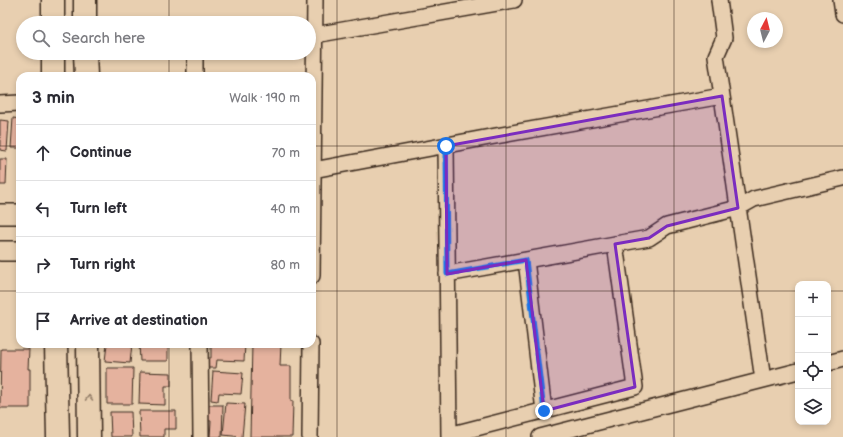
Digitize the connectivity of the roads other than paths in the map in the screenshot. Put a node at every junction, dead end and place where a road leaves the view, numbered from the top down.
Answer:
1 (53, 0) edge
2 (85, 0) edge
3 (315, 0) edge
4 (514, 0) edge
5 (718, 0) edge
6 (841, 0) edge
7 (459, 5) edge
8 (843, 14) edge
9 (53, 16) edge
10 (85, 16) edge
11 (314, 16) edge
12 (316, 35) edge
13 (53, 60) edge
14 (86, 60) edge
15 (195, 60) edge
16 (312, 60) edge
17 (53, 72) edge
18 (86, 72) edge
19 (195, 72) edge
20 (312, 72) edge
21 (722, 96) junction
22 (16, 103) edge
23 (0, 104) edge
24 (446, 146) junction
25 (316, 169) edge
26 (843, 178) edge
27 (738, 208) junction
28 (0, 214) edge
29 (16, 214) edge
30 (615, 244) junction
31 (0, 251) edge
32 (16, 251) edge
33 (526, 260) junction
34 (447, 274) junction
35 (56, 348) edge
36 (88, 348) edge
37 (200, 348) edge
38 (311, 348) edge
39 (843, 360) edge
40 (831, 362) edge
41 (795, 372) edge
42 (763, 380) junction
43 (635, 387) junction
44 (544, 411) junction
45 (639, 412) junction
46 (449, 436) edge
47 (58, 437) edge
48 (89, 437) edge
49 (201, 437) edge
50 (310, 437) edge
51 (540, 437) edge

1 - 9 main road
2 - 10 main road
3 - 11 street
4 - 7 street
5 - 21 street
6 - 8 street
7 - 12 street
13 - 17 main road
14 - 18 main road
15 - 19 street
16 - 20 street
21 - 24 street
21 - 27 street
22 - 23 street
24 - 25 street
24 - 34 street
26 - 27 street
27 - 30 street
27 - 42 street
28 - 29 street
30 - 33 street
30 - 43 street
31 - 32 street
33 - 34 street
33 - 44 street
34 - 46 street
35 - 47 main road
48 -> 36 main road
37 - 49 street
38 - 50 street
39 - 40 street
41 - 42 street
42 - 45 street
43 - 44 street
43 - 45 street
44 - 46 street
45 - 51 street

